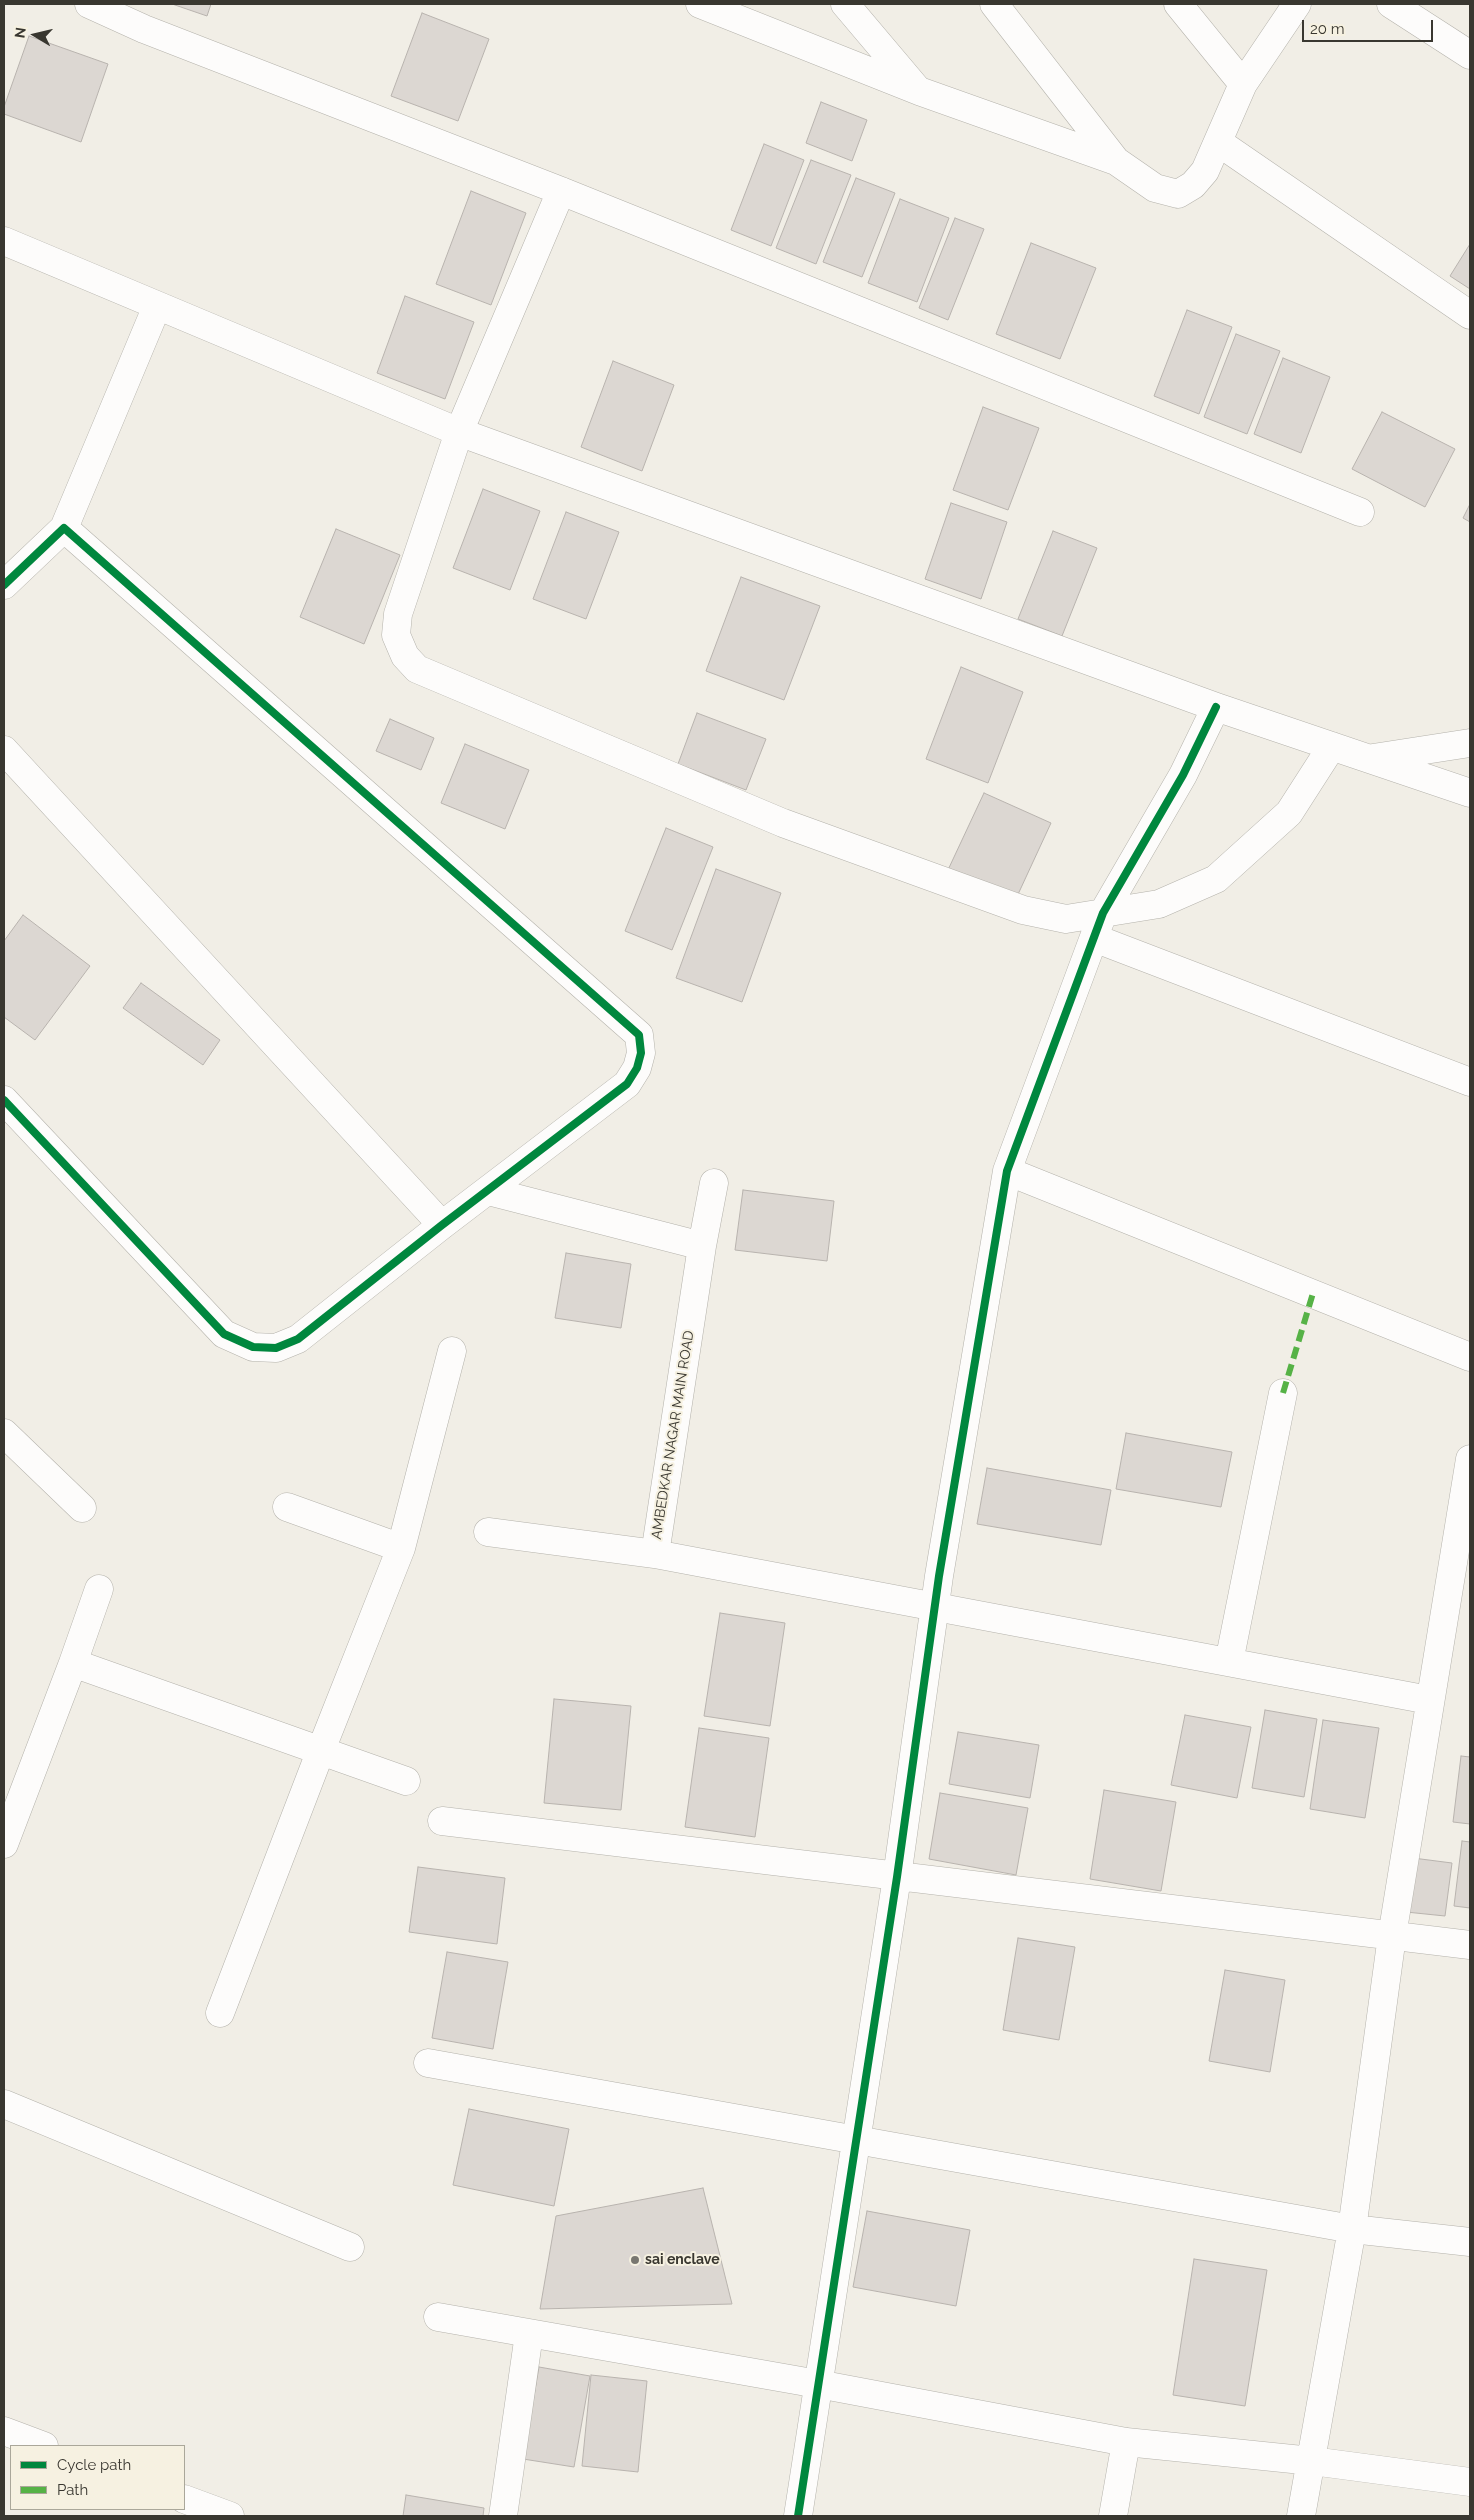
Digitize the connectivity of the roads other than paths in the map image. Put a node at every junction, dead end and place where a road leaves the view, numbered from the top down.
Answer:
1 (89, 4) edge
2 (700, 4) edge
3 (845, 4) edge
4 (994, 4) edge
5 (1178, 4) edge
6 (1297, 4) edge
7 (1391, 4) edge
8 (1470, 55) edge
9 (1244, 84) junction
10 (919, 91) junction
11 (1218, 142) junction
12 (1116, 161) junction
13 (561, 191) junction
14 (4, 241) edge
15 (157, 306) junction
16 (1470, 315) edge
17 (459, 432) junction
18 (1360, 512) dead end
19 (64, 528) junction
20 (4, 584) edge
21 (1216, 707) junction
22 (1470, 743) edge
23 (1332, 746) junction
24 (4, 750) edge
25 (1369, 759) junction
26 (1470, 793) edge
27 (1098, 926) junction
28 (1470, 1082) edge
29 (4, 1100) edge
30 (1007, 1171) junction
31 (714, 1183) dead end
32 (488, 1191) junction
33 (442, 1225) junction
34 (702, 1246) junction
35 (452, 1351) dead end
36 (1470, 1357) edge
37 (1283, 1393) dead end
38 (4, 1433) edge
39 (1470, 1459) edge
40 (82, 1508) dead end
41 (287, 1508) dead end
42 (488, 1532) dead end
43 (401, 1548) junction
44 (655, 1554) junction
45 (99, 1589) dead end
46 (935, 1607) junction
47 (1229, 1662) junction
48 (73, 1663) junction
49 (1429, 1700) junction
50 (320, 1750) junction
51 (406, 1781) dead end
52 (442, 1821) dead end
53 (4, 1844) edge
54 (897, 1877) junction
55 (1392, 1936) junction
56 (1470, 1945) edge
57 (220, 2013) dead end
58 (428, 2063) dead end
59 (4, 2104) edge
60 (855, 2139) junction
61 (1352, 2229) junction
62 (1470, 2242) edge
63 (350, 2247) dead end
64 (438, 2317) dead end
65 (529, 2334) junction
66 (818, 2384) junction
67 (4, 2431) edge
68 (1126, 2442) junction
69 (41, 2445) edge
70 (1312, 2460) junction
71 (1470, 2482) edge
72 (185, 2499) edge
73 (230, 2516) edge
74 (503, 2516) edge
75 (798, 2516) edge
76 (1113, 2516) edge
77 (1301, 2516) edge

1 - 13 street
2 - 10 street
3 - 10 street
4 - 12 street
5 - 9 street
6 - 9 street
7 - 8 street
9 - 11 street
10 - 12 street
11 - 12 street
11 - 16 street
13 - 17 street
13 - 18 street
14 - 15 street
15 - 17 street
15 - 19 street
17 - 21 street
17 - 27 street
19 - 20 street
19 - 32 street
21 - 23 street
21 - 27 street
22 - 25 street
23 - 25 street
23 - 27 street
24 - 33 street
25 - 26 street
27 - 28 street
27 - 30 street
29 - 33 street
30 - 36 street
30 - 46 street
31 - 34 street, AMBEDKAR NAGAR MAIN ROAD
32 - 33 street
32 - 34 street
34 - 44 street, AMBEDKAR NAGAR MAIN ROAD
35 - 43 street
37 - 47 street
38 - 40 street
39 - 49 street
41 - 43 street
42 - 44 street
43 - 50 street
44 - 46 street, AMBEDKAR NAGAR MAIN ROAD
45 - 48 street
46 - 47 street, AMBEDKAR NAGAR MAIN ROAD
46 - 54 street
47 - 49 street, AMBEDKAR NAGAR MAIN ROAD
48 - 50 street
48 - 53 street
49 - 55 street
50 - 51 street
50 - 57 street
52 - 54 street
54 - 55 street
54 - 60 street
55 - 56 street
55 - 61 street
58 - 60 street
59 - 63 street
60 - 61 street
60 - 66 street
61 - 62 street
61 - 70 street
64 - 65 street
65 - 66 street
65 - 74 street
66 - 68 street
66 - 75 street
67 - 69 street
68 - 70 street
68 - 76 street
70 - 71 street
70 - 77 street
72 - 73 street

